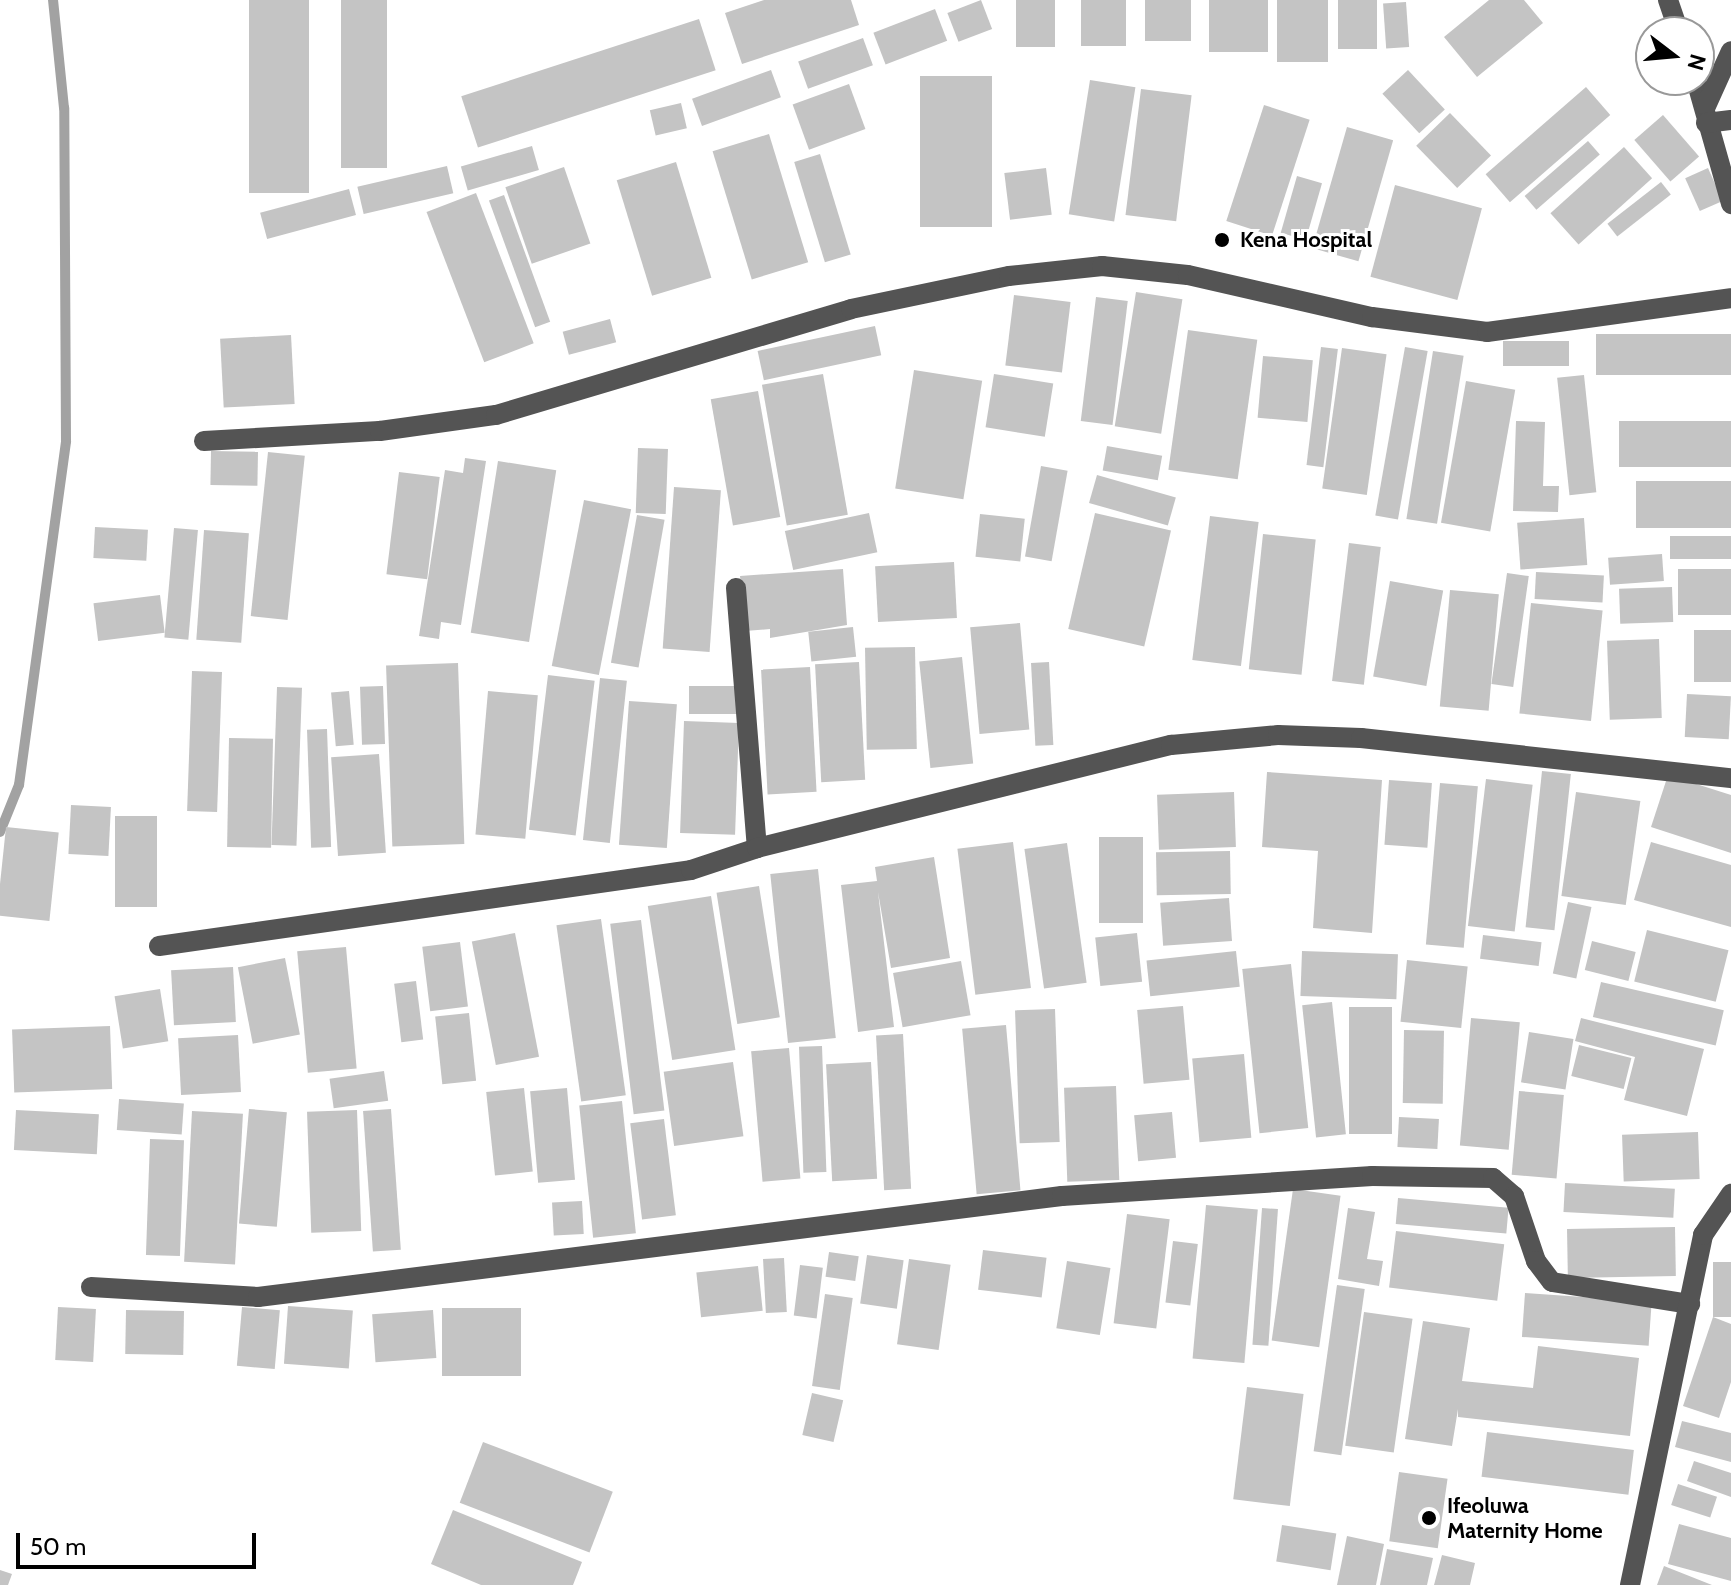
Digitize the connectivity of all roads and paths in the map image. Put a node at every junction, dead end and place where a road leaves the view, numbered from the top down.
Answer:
1 (1731, 51) edge
2 (1701, 96) edge
3 (1706, 114) junction
4 (1731, 120) edge
5 (1731, 204) edge
6 (1731, 298) edge
7 (204, 441) dead end
8 (736, 588) dead end
9 (1731, 778) edge
10 (757, 848) junction
11 (159, 946) dead end
12 (1731, 1194) edge
13 (91, 1287) dead end
14 (1690, 1304) junction
15 (1630, 1585) edge

1 - 3 street
2 - 3 street
3 - 4 street
3 - 5 street
6 - 7 street
8 - 10 street
9 - 10 street
10 - 11 street
12 - 14 street
13 - 14 street
14 - 15 street

